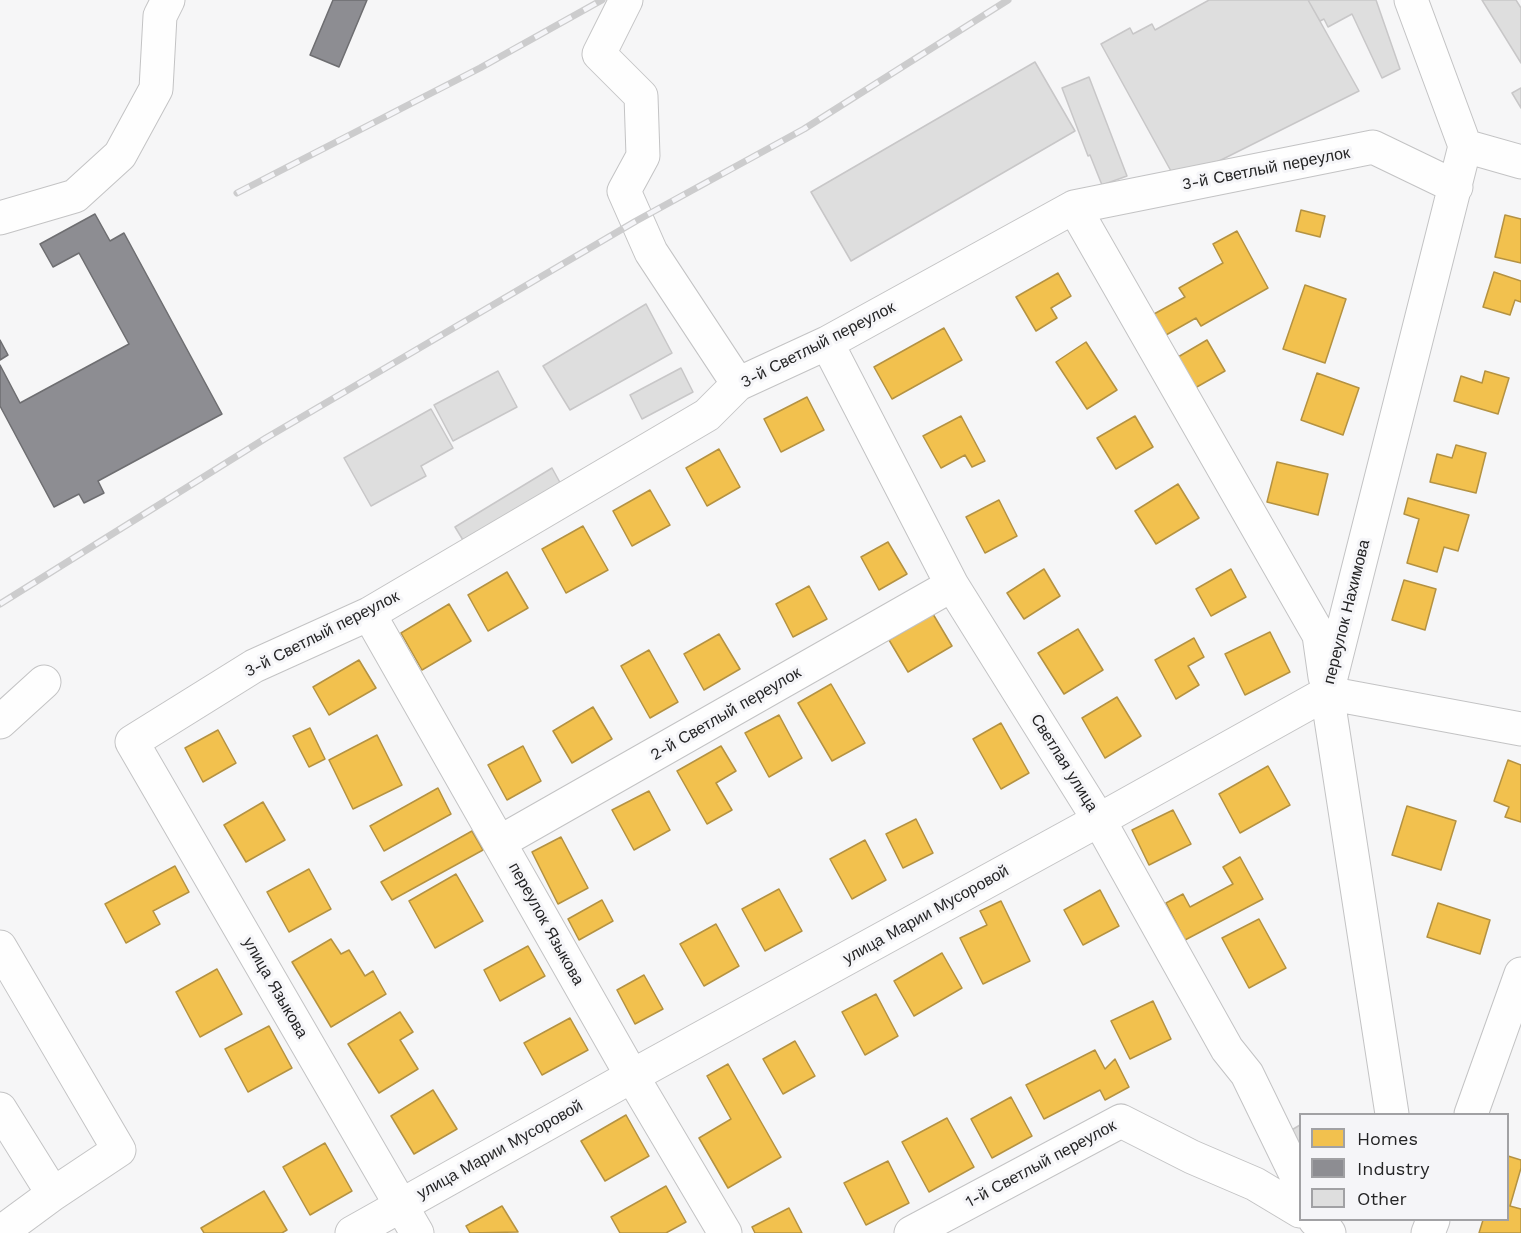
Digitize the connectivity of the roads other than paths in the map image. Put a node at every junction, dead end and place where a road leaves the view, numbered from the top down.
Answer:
1 (168, 0) edge
2 (626, 0) edge
3 (1410, 0) edge
4 (1465, 146) junction
5 (1521, 162) edge
6 (1456, 187) junction
7 (1074, 207) junction
8 (0, 218) edge
9 (827, 343) junction
10 (738, 384) junction
11 (952, 585) junction
12 (369, 614) junction
13 (44, 682) dead end
14 (1327, 693) junction
15 (0, 722) edge
16 (1521, 729) edge
17 (132, 742) joint
18 (1100, 820) junction
19 (500, 842) junction
20 (0, 947) edge
21 (1518, 994) edge
22 (632, 1076) junction
23 (0, 1109) edge
24 (1392, 1113) edge
25 (1471, 1113) edge
26 (1299, 1181) edge
27 (53, 1194) junction
28 (401, 1205) junction
29 (1299, 1210) edge
30 (0, 1233) edge
31 (352, 1233) edge
32 (417, 1233) edge
33 (725, 1233) edge
34 (911, 1233) edge

1 - 8 street
2 - 10 street
3 - 4 street
4 - 5 street
4 - 6 street, переулок Нахимова
6 - 7 street, 3-й Светлый переулок
6 - 14 street, переулок Нахимова
7 - 9 street, 3-й Светлый переулок
7 - 14 street
9 - 10 street, 3-й Светлый переулок
9 - 11 street, Светлая улица
10 - 12 street, 3-й Светлый переулок
11 - 18 street, Светлая улица
11 - 19 street, 2-й Светлый переулок
12 - 17 street, 3-й Светлый переулок
12 - 19 street, переулок Языкова
13 - 15 street
14 - 16 street
14 - 18 street, улица Марии Мусоровой
14 - 24 street, переулок Нахимова
17 - 28 street, улица Языкова
18 - 22 street, улица Марии Мусоровой
18 - 26 street, Светлая улица
19 - 22 street, переулок Языкова
20 - 27 street
21 - 25 street
22 - 28 street, улица Марии Мусоровой
22 - 33 street, переулок Языкова
23 - 27 street
27 - 30 street
28 - 31 street, улица Марии Мусоровой
28 - 32 street, улица Языкова
29 - 34 street, 1-й Светлый переулок

